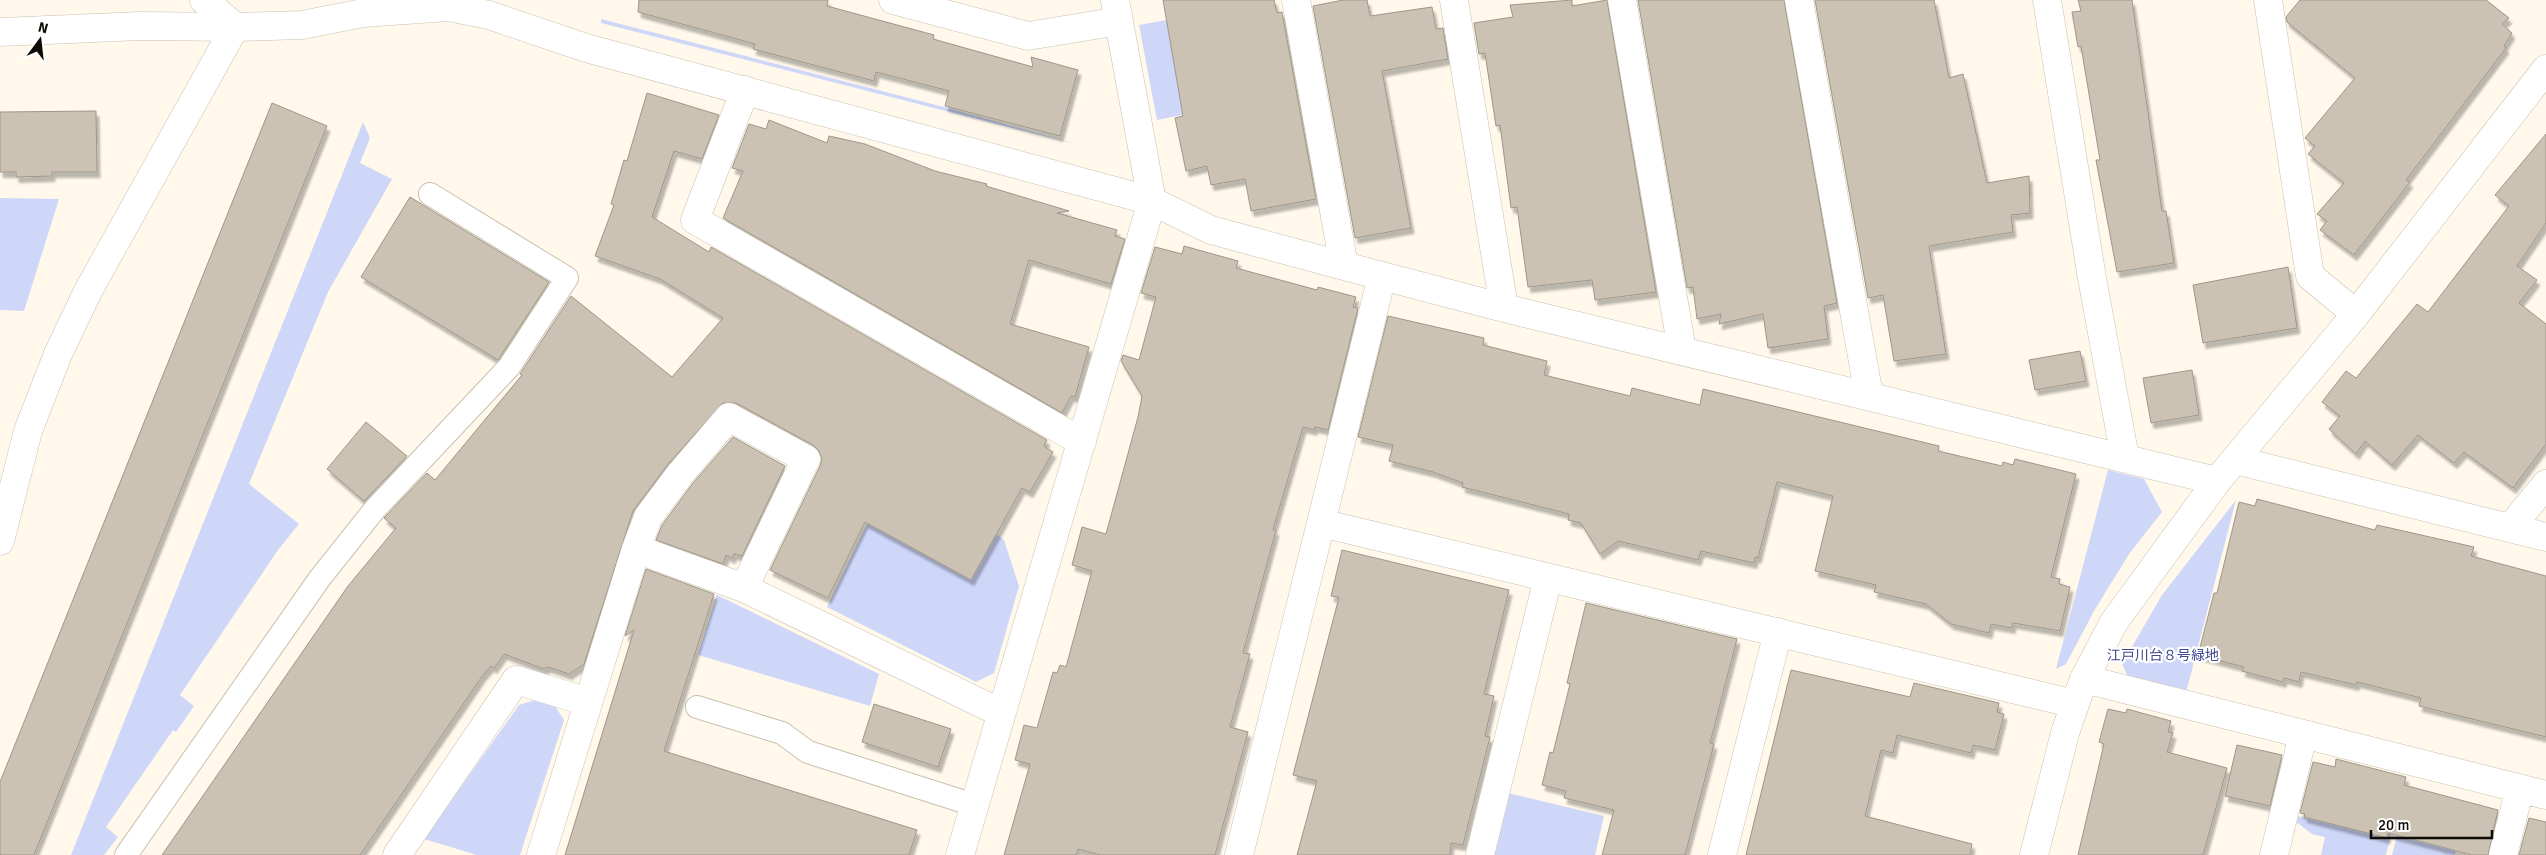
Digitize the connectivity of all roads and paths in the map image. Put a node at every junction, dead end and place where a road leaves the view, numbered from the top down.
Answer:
1 (204, 0) edge
2 (893, 0) edge
3 (1296, 0) edge
4 (1454, 0) edge
5 (1622, 0) edge
6 (1799, 0) edge
7 (2047, 0) edge
8 (2269, 1) edge
9 (362, 7) edge
10 (1117, 10) edge
11 (235, 28) junction
12 (0, 32) edge
13 (2546, 69) edge
14 (745, 90) junction
15 (430, 194) dead end
16 (1152, 201) junction
17 (1344, 266) junction
18 (1382, 276) junction
19 (1504, 308) junction
20 (2356, 314) junction
21 (1682, 350) junction
22 (1869, 396) junction
23 (1082, 442) junction
24 (2125, 458) junction
25 (2235, 460) junction
26 (2217, 481) junction
27 (2546, 484) edge
28 (6, 495) edge
29 (1321, 523) junction
30 (2510, 528) junction
31 (2546, 537) edge
32 (0, 542) edge
33 (636, 549) junction
34 (1548, 578) junction
35 (744, 588) junction
36 (1778, 632) junction
37 (2080, 692) junction
38 (588, 702) junction
39 (697, 707) dead end
40 (1001, 713) junction
41 (2303, 735) junction
42 (2520, 788) junction
43 (2546, 795) edge
44 (974, 805) junction
45 (126, 855) edge
46 (397, 855) edge
47 (541, 855) edge
48 (960, 855) edge
49 (1239, 855) edge
50 (1480, 855) edge
51 (1722, 855) edge
52 (2034, 855) edge
53 (2274, 855) edge
54 (2503, 855) edge

1 - 11 street
2 - 10 street
3 - 17 street
4 - 19 street
5 - 21 street
6 - 22 street
7 - 24 street
8 - 20 street
9 - 11 street
9 - 14 street
10 - 16 street
11 - 12 street
11 - 28 street
13 - 20 street
14 - 16 street
14 - 23 street
15 - 45 lane
16 - 17 street
16 - 23 street
17 - 18 street
18 - 19 street
18 - 29 street
19 - 21 street
20 - 25 street
21 - 22 street
22 - 24 street
23 - 40 street
24 - 26 street
25 - 26 street
25 - 30 street
26 - 37 street
27 - 30 street
28 - 32 street
29 - 34 street
29 - 49 street
30 - 31 street
33 - 35 street
33 - 35 street
33 - 38 street
34 - 36 street
34 - 50 street
35 - 40 street
36 - 37 street
36 - 51 street
37 - 41 street
37 - 52 street
38 - 46 street
38 - 47 street
39 - 44 lane
40 - 44 street
41 - 42 street
41 - 53 street
42 - 43 street
42 - 54 street
44 - 48 street

